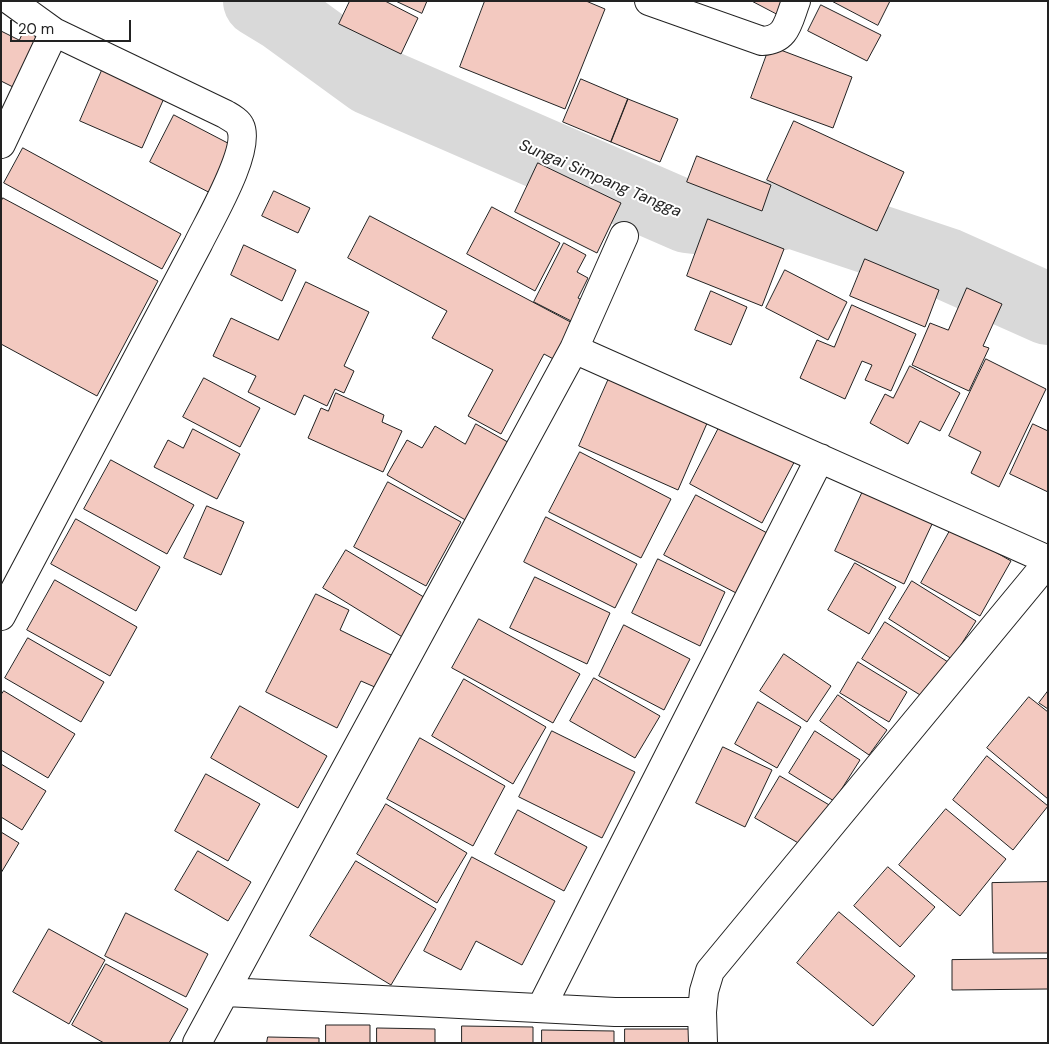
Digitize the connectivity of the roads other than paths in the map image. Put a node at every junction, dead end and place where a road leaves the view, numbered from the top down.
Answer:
1 (11, 1) edge
2 (649, 1) edge
3 (796, 1) edge
4 (54, 32) junction
5 (1, 144) edge
6 (624, 236) dead end
7 (574, 350) junction
8 (820, 458) junction
9 (1048, 561) edge
10 (1, 616) edge
11 (226, 992) junction
12 (542, 1006) junction
13 (702, 1012) junction
14 (197, 1043) edge
15 (703, 1043) edge

1 - 4 street
2 - 3 street
4 - 5 street
4 - 10 street
6 - 7 street
7 - 8 street
7 - 11 street
8 - 9 street
8 - 12 street
9 - 13 street
11 - 12 street
11 - 14 street
12 - 13 street
13 - 15 street

